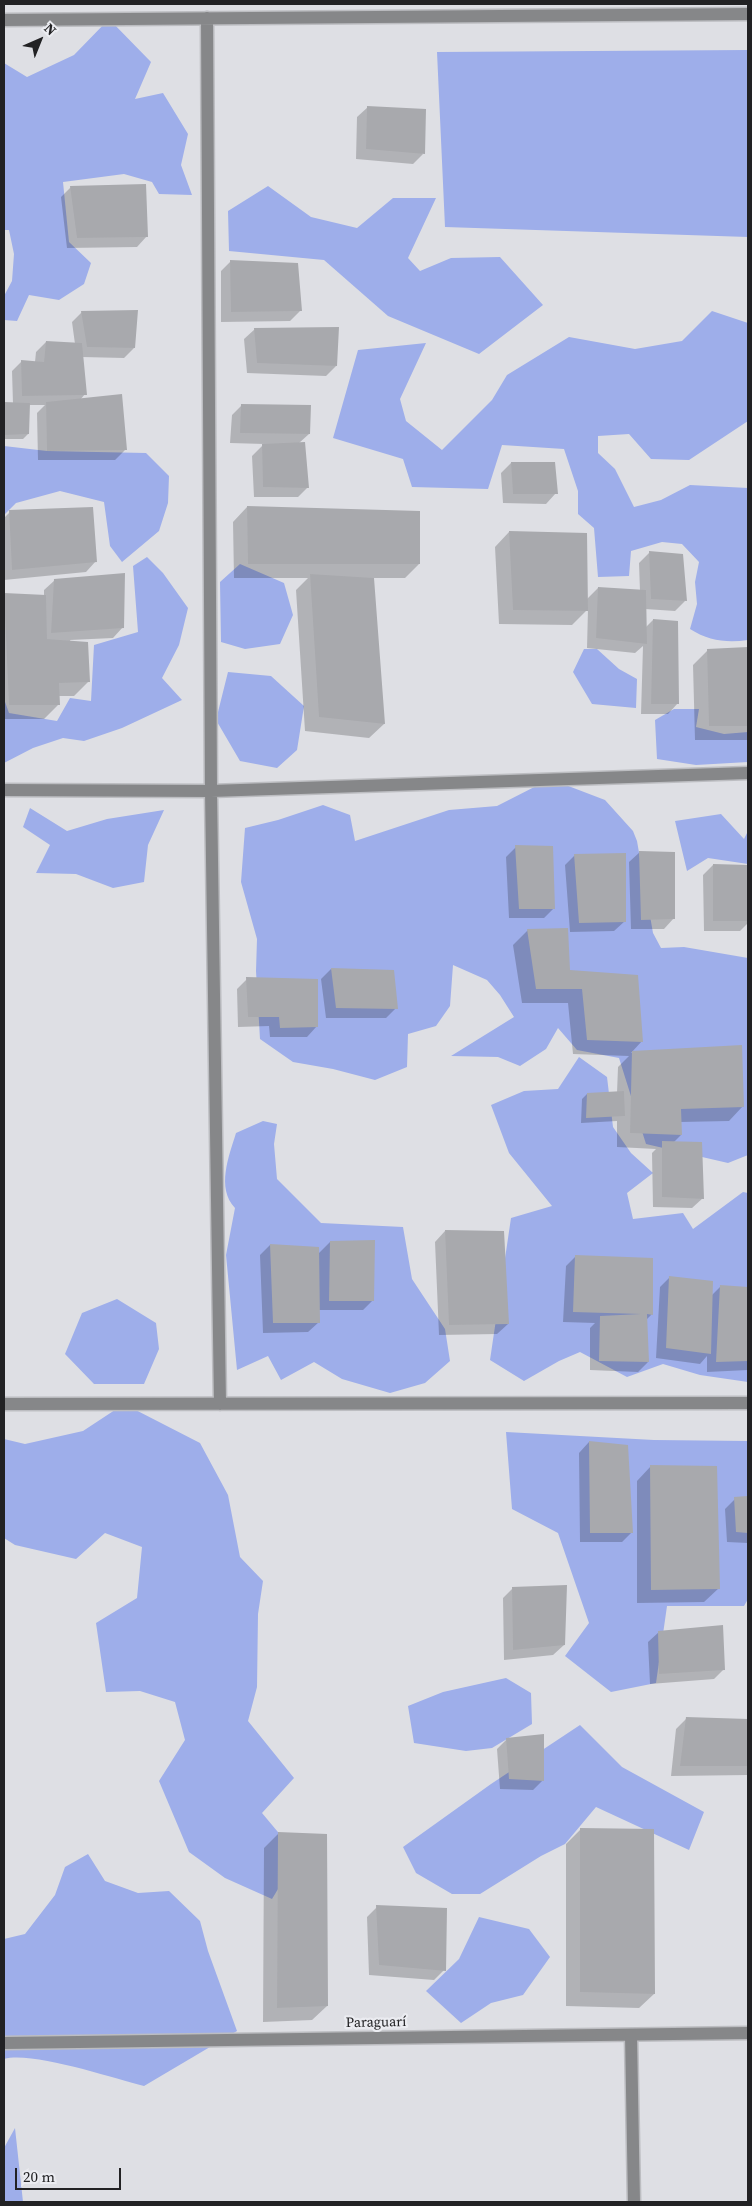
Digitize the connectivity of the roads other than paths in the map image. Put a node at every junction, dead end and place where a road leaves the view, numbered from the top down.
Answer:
1 (748, 14) edge
2 (207, 18) junction
3 (4, 20) edge
4 (748, 773) edge
5 (4, 790) edge
6 (211, 791) junction
7 (748, 1403) edge
8 (4, 1404) edge
9 (220, 1404) junction
10 (748, 2033) edge
11 (631, 2035) junction
12 (4, 2043) edge
13 (634, 2202) edge

1 - 2 street
2 - 3 street
2 - 6 street
4 - 6 street
5 - 6 street
6 - 9 street
7 - 9 street
8 - 9 street
10 - 11 street, Paraguarí
11 - 12 street, Paraguarí
11 - 13 street

